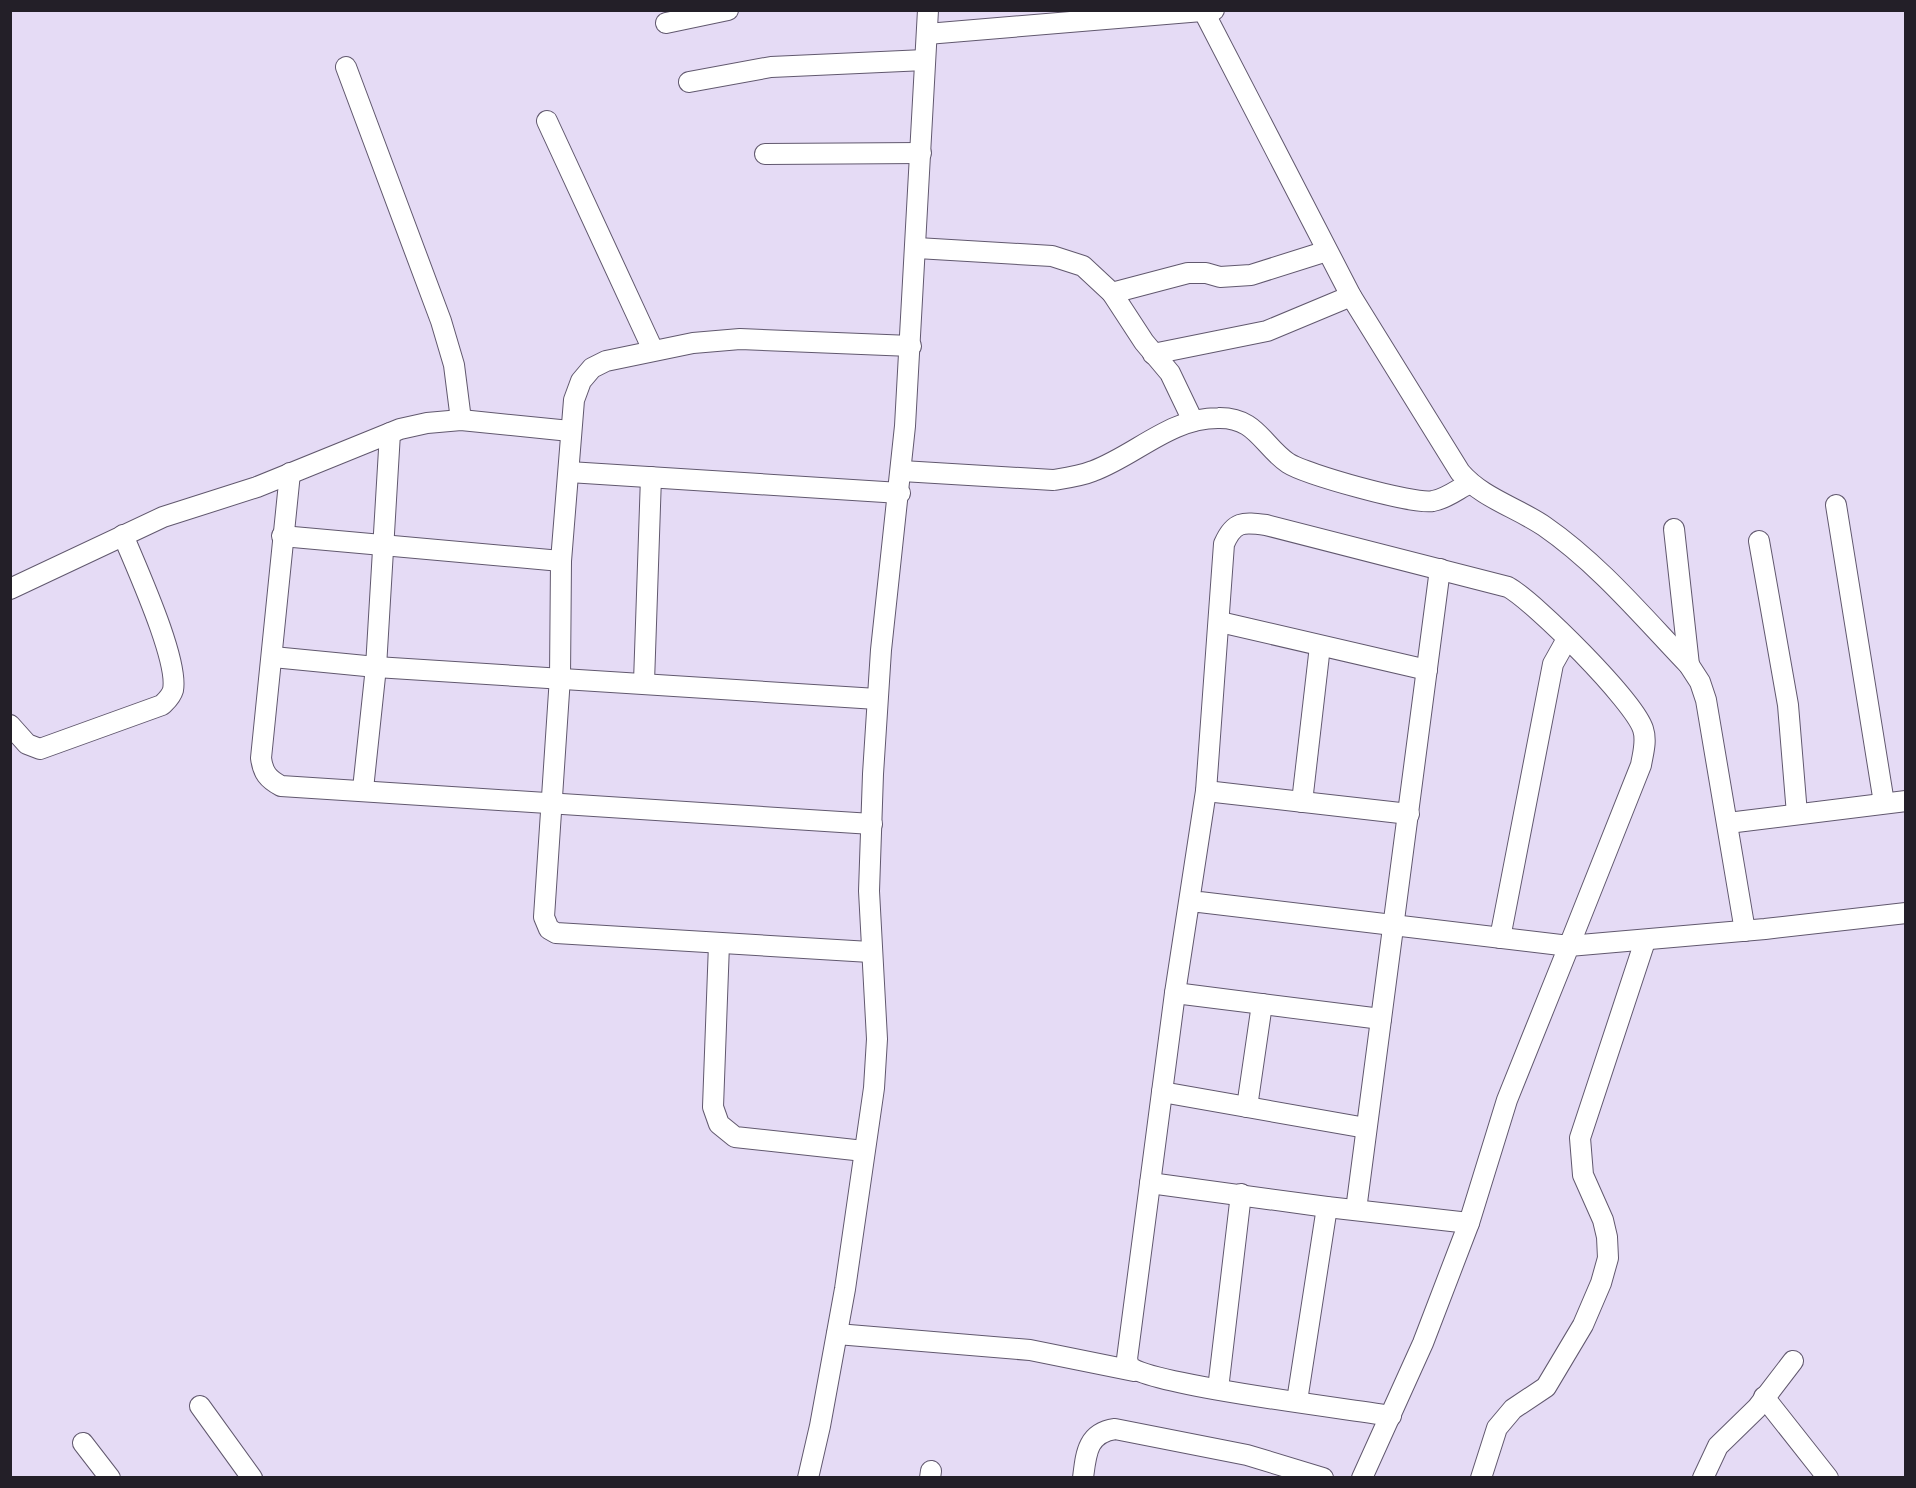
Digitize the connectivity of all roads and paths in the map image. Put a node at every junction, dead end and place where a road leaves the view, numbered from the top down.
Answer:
1 (728, 10) edge
2 (928, 10) edge
3 (1209, 11) edge
4 (666, 23) dead end
5 (927, 34) junction
6 (925, 60) junction
7 (346, 67) dead end
8 (689, 82) dead end
9 (547, 120) dead end
10 (921, 153) junction
11 (765, 154) dead end
12 (917, 248) junction
13 (1327, 251) junction
14 (1112, 293) junction
15 (1351, 296) junction
16 (911, 346) junction
17 (653, 350) junction
18 (1153, 354) junction
19 (460, 420) junction
20 (1193, 421) junction
21 (570, 431) junction
22 (390, 433) junction
23 (902, 471) junction
24 (569, 472) junction
25 (290, 473) junction
26 (651, 477) junction
27 (1470, 483) junction
28 (900, 493) junction
29 (1836, 505) dead end
30 (1674, 529) dead end
31 (123, 535) junction
32 (282, 536) junction
33 (1759, 541) dead end
34 (383, 544) junction
35 (561, 561) junction
36 (1440, 568) junction
37 (10, 589) edge
38 (1220, 622) junction
39 (1567, 639) junction
40 (1320, 646) junction
41 (273, 657) junction
42 (1689, 665) junction
43 (376, 666) junction
44 (1427, 670) junction
45 (560, 677) junction
46 (644, 682) junction
47 (877, 699) junction
48 (10, 725) edge
49 (363, 789) junction
50 (1206, 792) junction
51 (1905, 801) edge
52 (1302, 802) junction
53 (552, 803) junction
54 (1884, 803) junction
55 (1409, 813) junction
56 (1797, 814) junction
57 (1728, 823) junction
58 (872, 824) junction
59 (1191, 901) junction
60 (1905, 913) edge
61 (1395, 926) junction
62 (1745, 932) junction
63 (1500, 938) junction
64 (1645, 941) junction
65 (719, 944) junction
66 (1569, 946) junction
67 (870, 952) junction
68 (1175, 993) junction
69 (1262, 1004) junction
70 (1381, 1019) junction
71 (1162, 1092) junction
72 (1247, 1107) junction
73 (1366, 1128) junction
74 (864, 1151) junction
75 (1150, 1183) junction
76 (1241, 1194) junction
77 (1327, 1207) junction
78 (1356, 1210) junction
79 (1469, 1223) junction
80 (837, 1334) junction
81 (1793, 1361) dead end
82 (1134, 1371) junction
83 (1218, 1389) junction
84 (1764, 1397) junction
85 (1297, 1401) junction
86 (200, 1406) dead end
87 (1391, 1416) junction
88 (83, 1443) dead end
89 (110, 1478) edge
90 (252, 1478) edge
91 (808, 1478) edge
92 (1083, 1478) edge
93 (1323, 1478) edge
94 (1362, 1478) edge
95 (1481, 1478) edge
96 (1703, 1478) edge
97 (1828, 1478) edge

1 - 4 street
2 - 5 street
3 - 5 street
3 - 13 street
5 - 6 street
6 - 8 street
6 - 10 street
7 - 19 street
9 - 17 street
10 - 11 street
10 - 12 street
12 - 14 street
12 - 16 street
13 - 14 street
13 - 15 street
14 - 18 street
15 - 18 street
15 - 27 street
16 - 17 street
16 - 23 street
17 - 21 street
18 - 20 street
19 - 21 street
19 - 22 street
20 - 23 street
20 - 27 street
21 - 24 street
22 - 25 street
22 - 34 street
23 - 28 street
24 - 26 street
24 - 35 street
25 - 31 street
25 - 32 street
26 - 28 street
26 - 46 street
27 - 42 street
28 - 47 street
29 - 54 street
30 - 42 street
31 - 37 street
31 - 48 street
32 - 34 street
32 - 41 street
33 - 56 street
34 - 35 street
34 - 43 street
35 - 45 street
36 - 38 street
36 - 39 street
36 - 44 street
38 - 40 street
38 - 50 street
39 - 63 street
39 - 66 street
40 - 44 street
40 - 52 street
41 - 43 street
41 - 49 street
42 - 57 street
43 - 45 street
43 - 49 street
44 - 55 street
45 - 46 street
45 - 53 street
46 - 47 street
47 - 58 street
49 - 53 street
50 - 52 street
50 - 59 street
51 - 54 street
52 - 55 street
53 - 58 street
53 - 65 street
54 - 56 street
55 - 61 street
56 - 57 street
57 - 62 street
58 - 67 street
59 - 61 street
59 - 68 street
60 - 62 street
61 - 63 street
61 - 70 street
62 - 64 street
63 - 66 street
64 - 66 street
64 - 95 street
65 - 67 street
65 - 74 street
66 - 79 street
67 - 74 street
68 - 69 street
68 - 71 street
69 - 70 street
69 - 72 street
70 - 73 street
71 - 72 street
71 - 75 street
72 - 73 street
73 - 78 street
74 - 80 street
75 - 76 street
75 - 82 street
76 - 77 street
76 - 83 street
77 - 78 street
77 - 85 street
78 - 79 street
79 - 87 street
80 - 82 street
80 - 91 street
81 - 84 street
82 - 83 street
83 - 85 street
84 - 96 street
84 - 97 street
85 - 87 street
86 - 90 street
87 - 94 street
88 - 89 street
92 - 93 street

